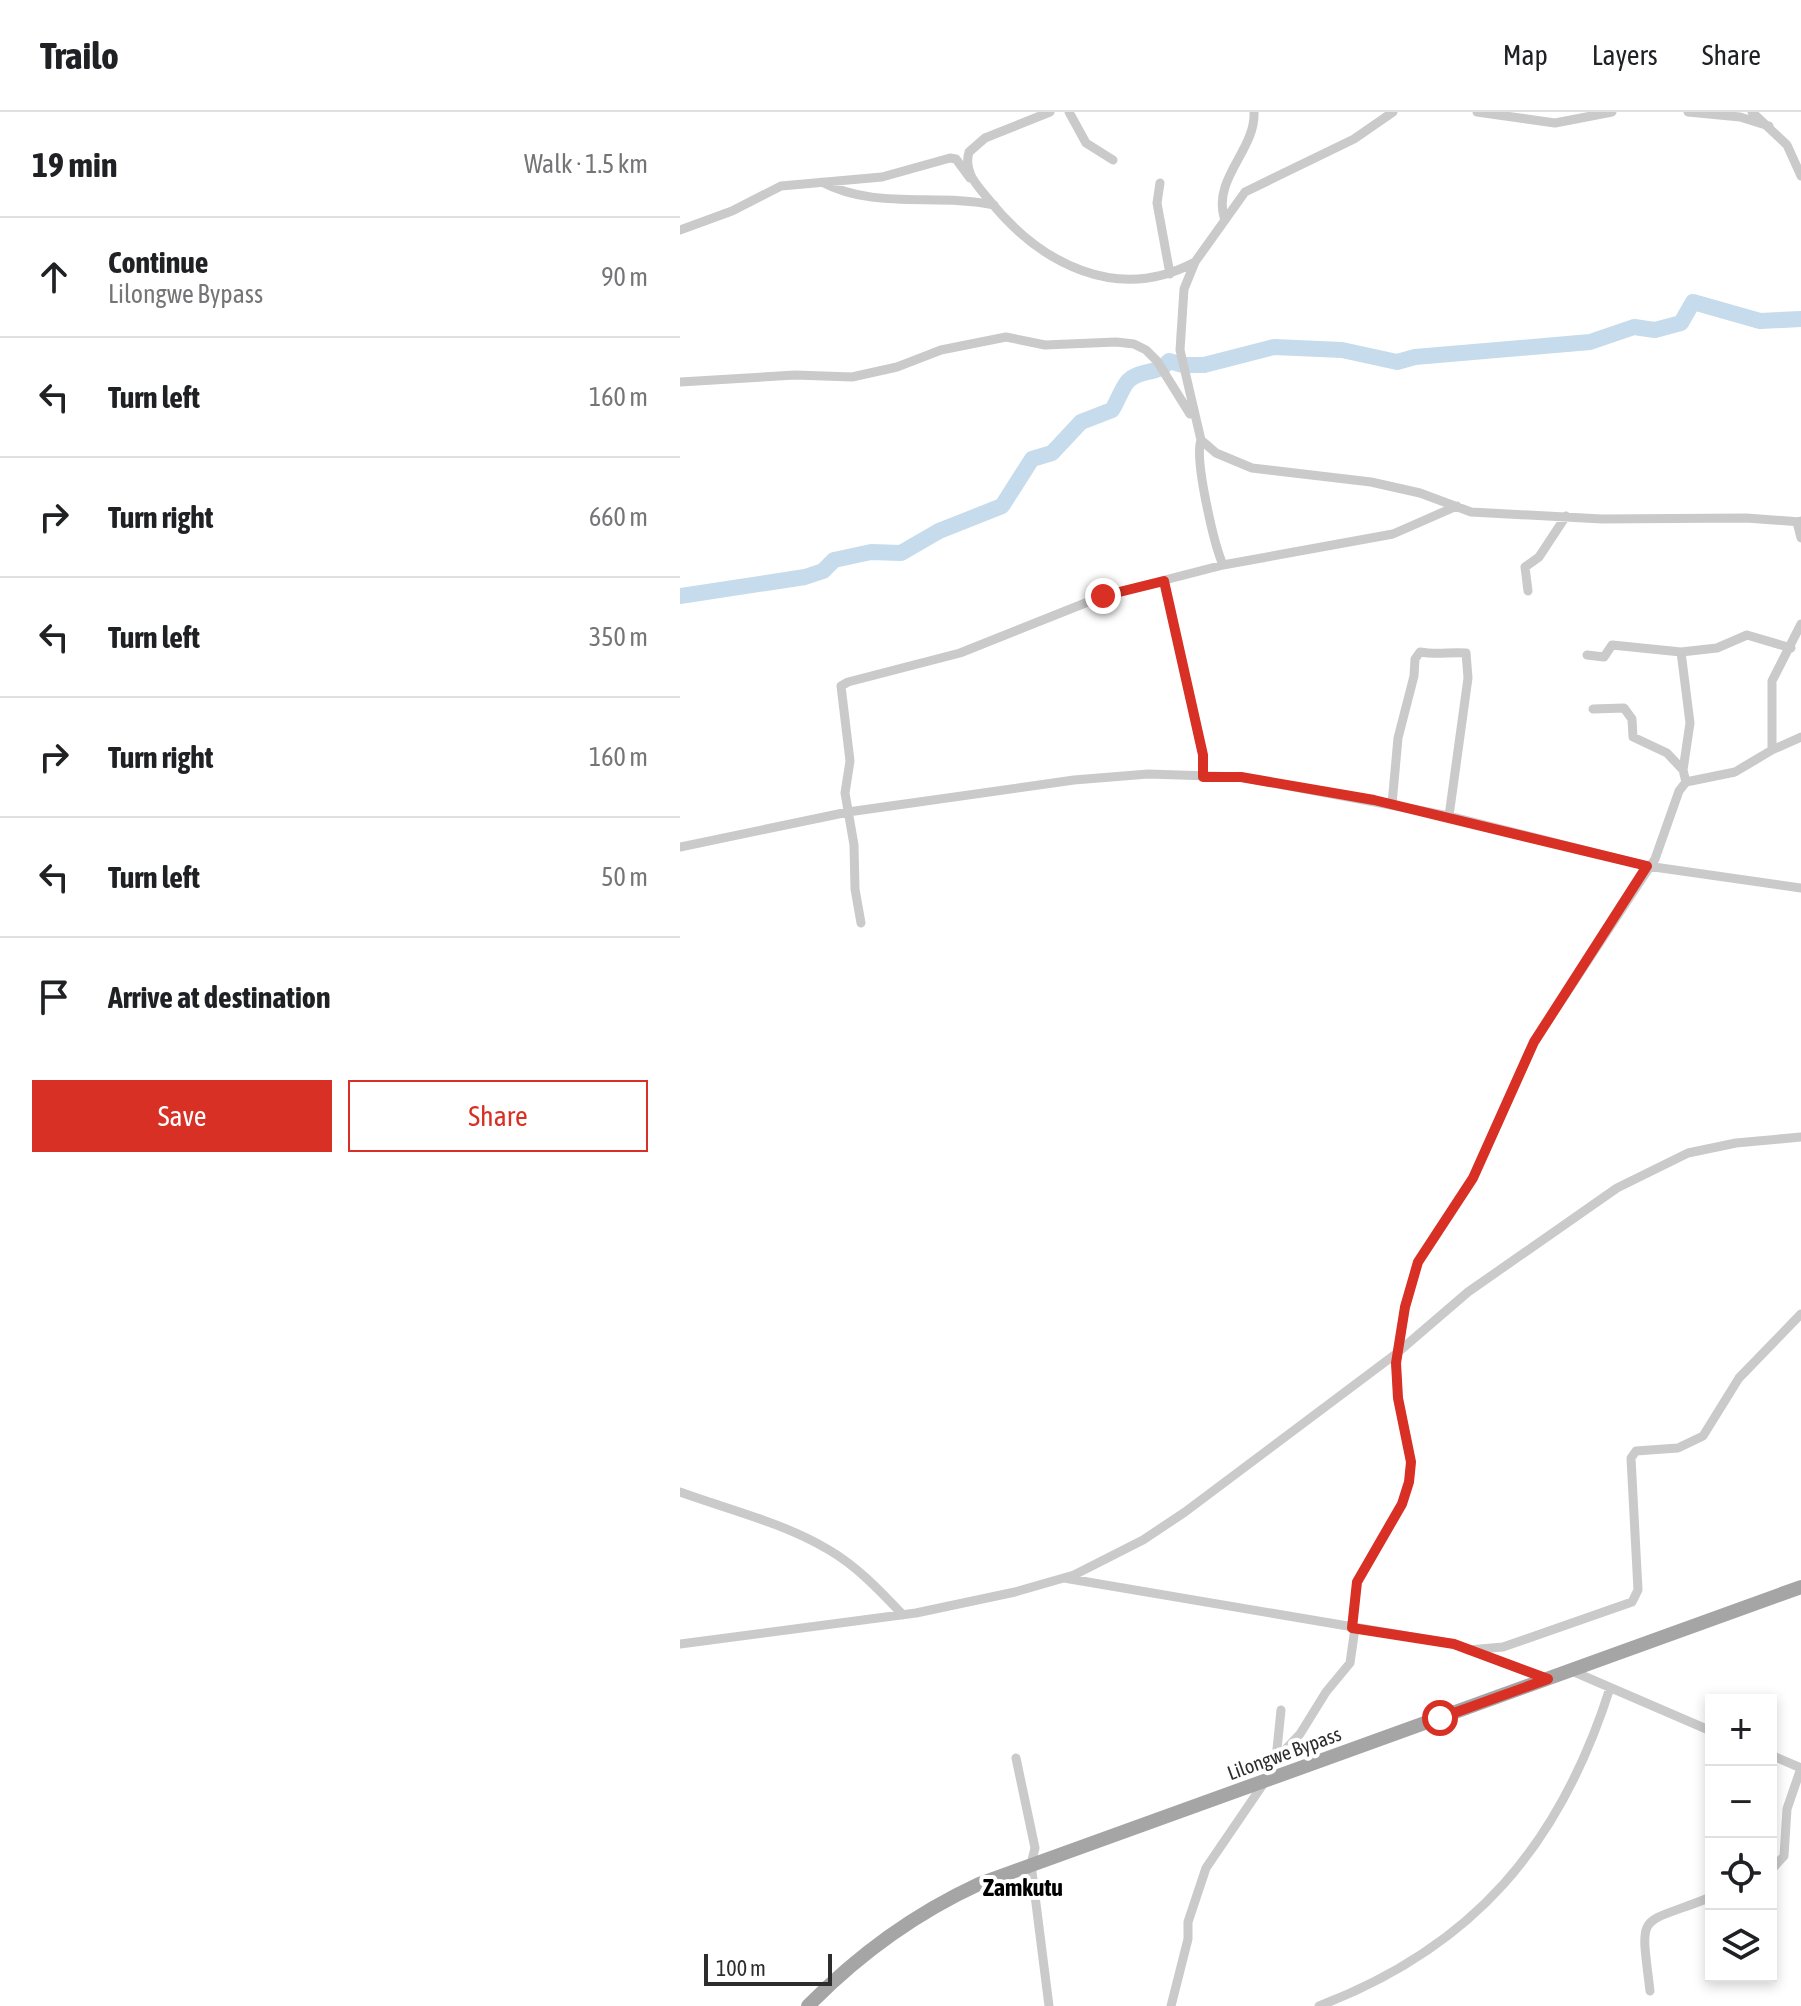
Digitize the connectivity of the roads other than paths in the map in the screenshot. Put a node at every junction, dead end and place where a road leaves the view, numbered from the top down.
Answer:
1 (1048, 112) edge
2 (1069, 112) edge
3 (1254, 112) edge
4 (1393, 112) edge
5 (1477, 112) edge
6 (1612, 112) edge
7 (1688, 112) edge
8 (1752, 112) edge
9 (1769, 126) junction
10 (1113, 160) dead end
11 (1801, 176) edge
12 (971, 179) junction
13 (822, 182) junction
14 (1160, 183) dead end
15 (994, 205) junction
16 (1224, 217) junction
17 (680, 230) edge
18 (1195, 262) junction
19 (1170, 274) junction
20 (680, 382) edge
21 (1193, 418) junction
22 (1201, 440) junction
23 (1457, 506) junction
24 (1566, 516) junction
25 (1800, 522) edge
26 (1801, 538) edge
27 (1223, 565) junction
28 (1164, 581) junction
29 (1528, 591) dead end
30 (1801, 613) edge
31 (1801, 628) edge
32 (1791, 648) junction
33 (1681, 652) junction
34 (1587, 655) dead end
35 (1593, 709) dead end
36 (1801, 737) edge
37 (1772, 750) junction
38 (1683, 770) junction
39 (1203, 777) junction
40 (1686, 782) junction
41 (1392, 804) junction
42 (848, 812) junction
43 (1449, 816) junction
44 (680, 847) edge
45 (1647, 866) junction
46 (1801, 888) edge
47 (861, 923) dead end
48 (1801, 1137) edge
49 (1801, 1314) edge
50 (1397, 1353) junction
51 (680, 1492) edge
52 (1063, 1578) junction
53 (1801, 1587) edge
54 (903, 1615) junction
55 (1354, 1628) junction
56 (680, 1644) edge
57 (1468, 1650) junction
58 (1572, 1671) junction
59 (1548, 1679) junction
60 (1610, 1688) junction
61 (1281, 1710) dead end
62 (1705, 1728) edge
63 (1016, 1758) dead end
64 (1777, 1758) edge
65 (1276, 1759) junction
66 (1801, 1768) edge
67 (1266, 1780) junction
68 (1031, 1864) junction
69 (1777, 1864) edge
70 (1705, 1899) edge
71 (1650, 1991) dead end
72 (808, 2006) edge
73 (1049, 2006) edge
74 (1171, 2006) edge
75 (1319, 2006) edge

1 - 12 street
2 - 10 street
3 - 16 street
4 - 16 street
5 - 6 street
7 - 9 street
8 - 9 street
9 - 11 street
12 - 13 street
12 - 15 street
13 - 15 street
13 - 17 street
14 - 19 street
15 - 19 street
16 - 18 street
18 - 19 street
18 - 21 street
20 - 21 street
21 - 22 street
22 - 23 street
22 - 27 street
23 - 24 street
23 - 27 street
24 - 25 street
24 - 29 street
25 - 26 street
27 - 28 street
28 - 39 street
28 - 42 street
30 - 31 street
31 - 32 street
32 - 33 street
32 - 37 street
33 - 34 street
33 - 38 street
35 - 38 street
36 - 37 street
37 - 40 street
38 - 40 street
39 - 41 street
39 - 42 street
40 - 45 street
41 - 43 street
41 - 43 street
42 - 44 street
42 - 47 street
43 - 45 street
45 - 46 street
45 - 50 street
48 - 50 street
49 - 57 street
50 - 52 street
50 - 55 street
51 - 54 street
52 - 54 street
52 - 55 street
53 - 58 main road, Lilongwe Bypass
54 - 56 street
55 - 57 street
55 - 65 street
57 - 59 street
58 - 59 main road, Lilongwe Bypass
58 - 60 street
59 - 67 main road, Lilongwe Bypass
60 - 62 street
60 - 75 street
61 - 65 street
63 - 68 street
64 - 66 street
65 - 67 street
66 - 69 street
67 - 68 main road, Lilongwe Bypass
67 - 74 street
68 - 72 main road, Lilongwe Bypass
68 - 73 street
70 - 71 street

